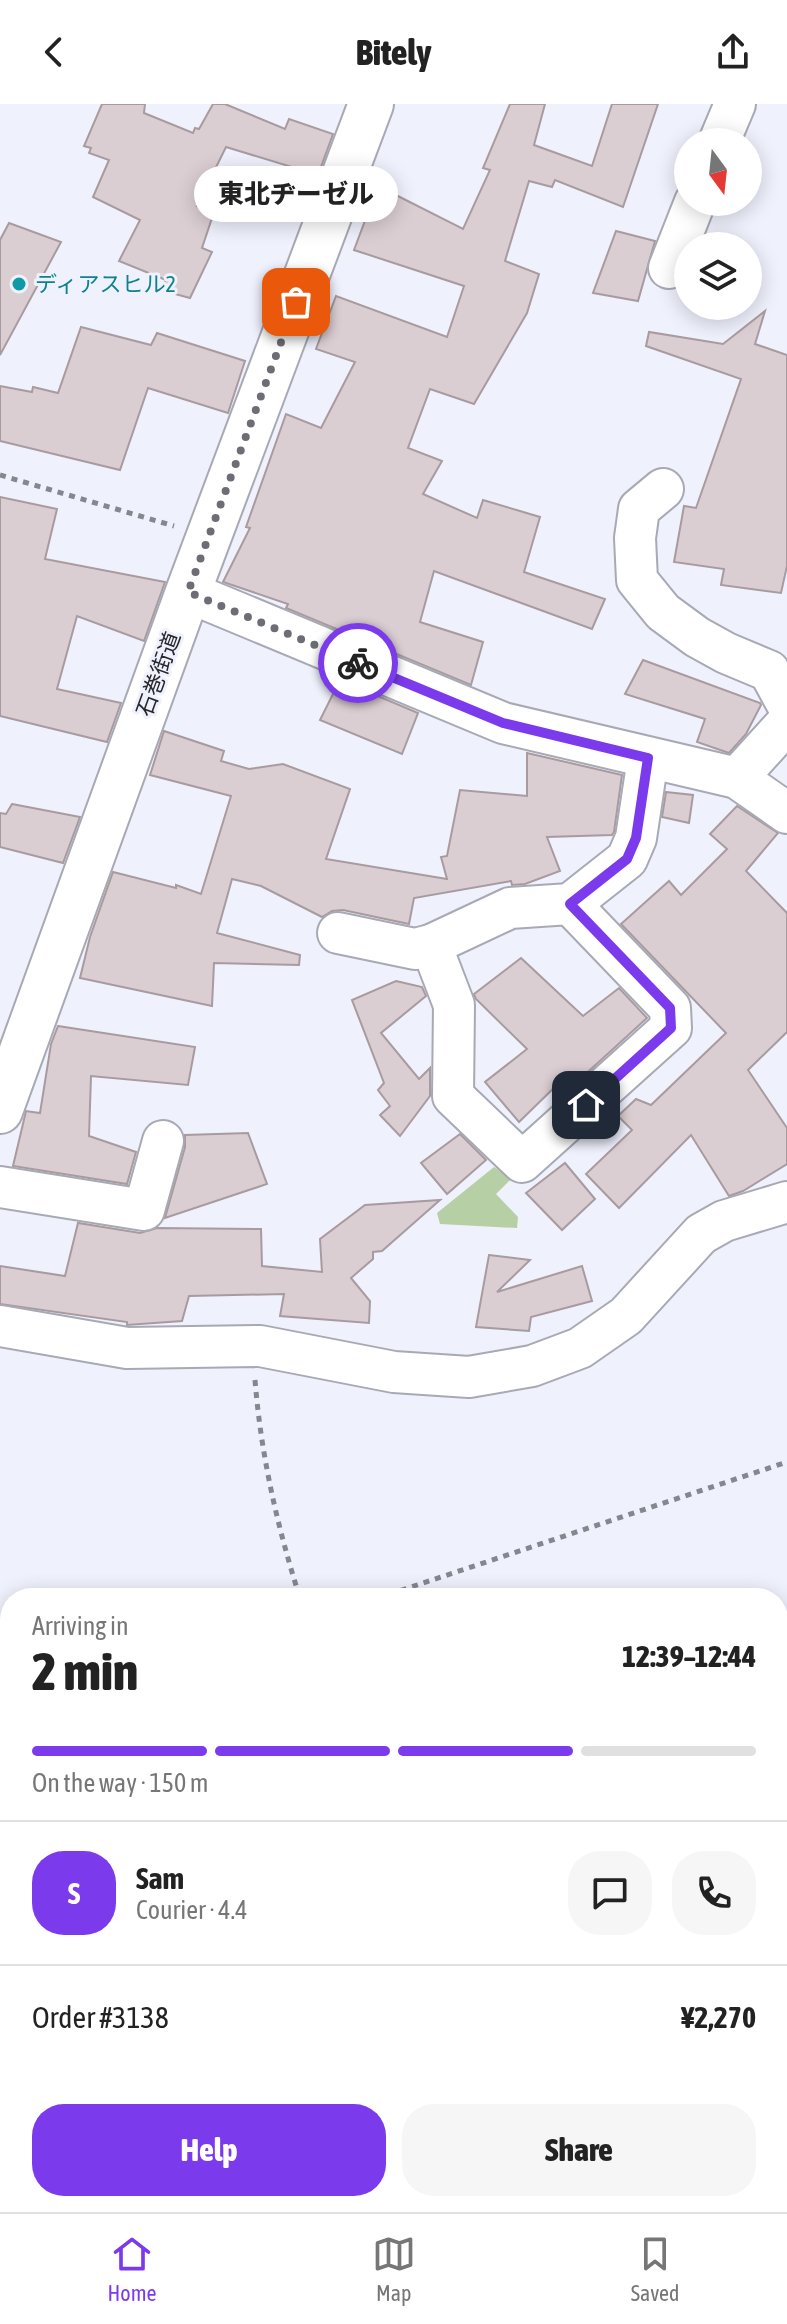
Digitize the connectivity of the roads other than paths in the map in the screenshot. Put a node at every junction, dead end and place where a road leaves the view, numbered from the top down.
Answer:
1 (371, 104) edge
2 (735, 104) edge
3 (725, 128) edge
4 (689, 216) edge
5 (669, 268) dead end
6 (663, 489) dead end
7 (188, 592) junction
8 (787, 704) edge
9 (787, 723) edge
10 (648, 758) junction
11 (737, 778) junction
12 (787, 813) edge
13 (570, 904) junction
14 (338, 933) dead end
15 (431, 945) junction
16 (0, 1111) edge
17 (163, 1141) dead end
18 (0, 1187) edge
19 (787, 1202) edge
20 (0, 1326) edge

1 - 7 street, 石巻街道
2 - 3 street
4 - 5 street
6 - 8 street
7 - 10 street
7 - 16 street, 石巻街道
9 - 11 street
10 - 11 street
10 - 13 street
11 - 12 street
13 - 15 street
13 - 15 street
14 - 15 street
17 - 18 street
19 - 20 street

